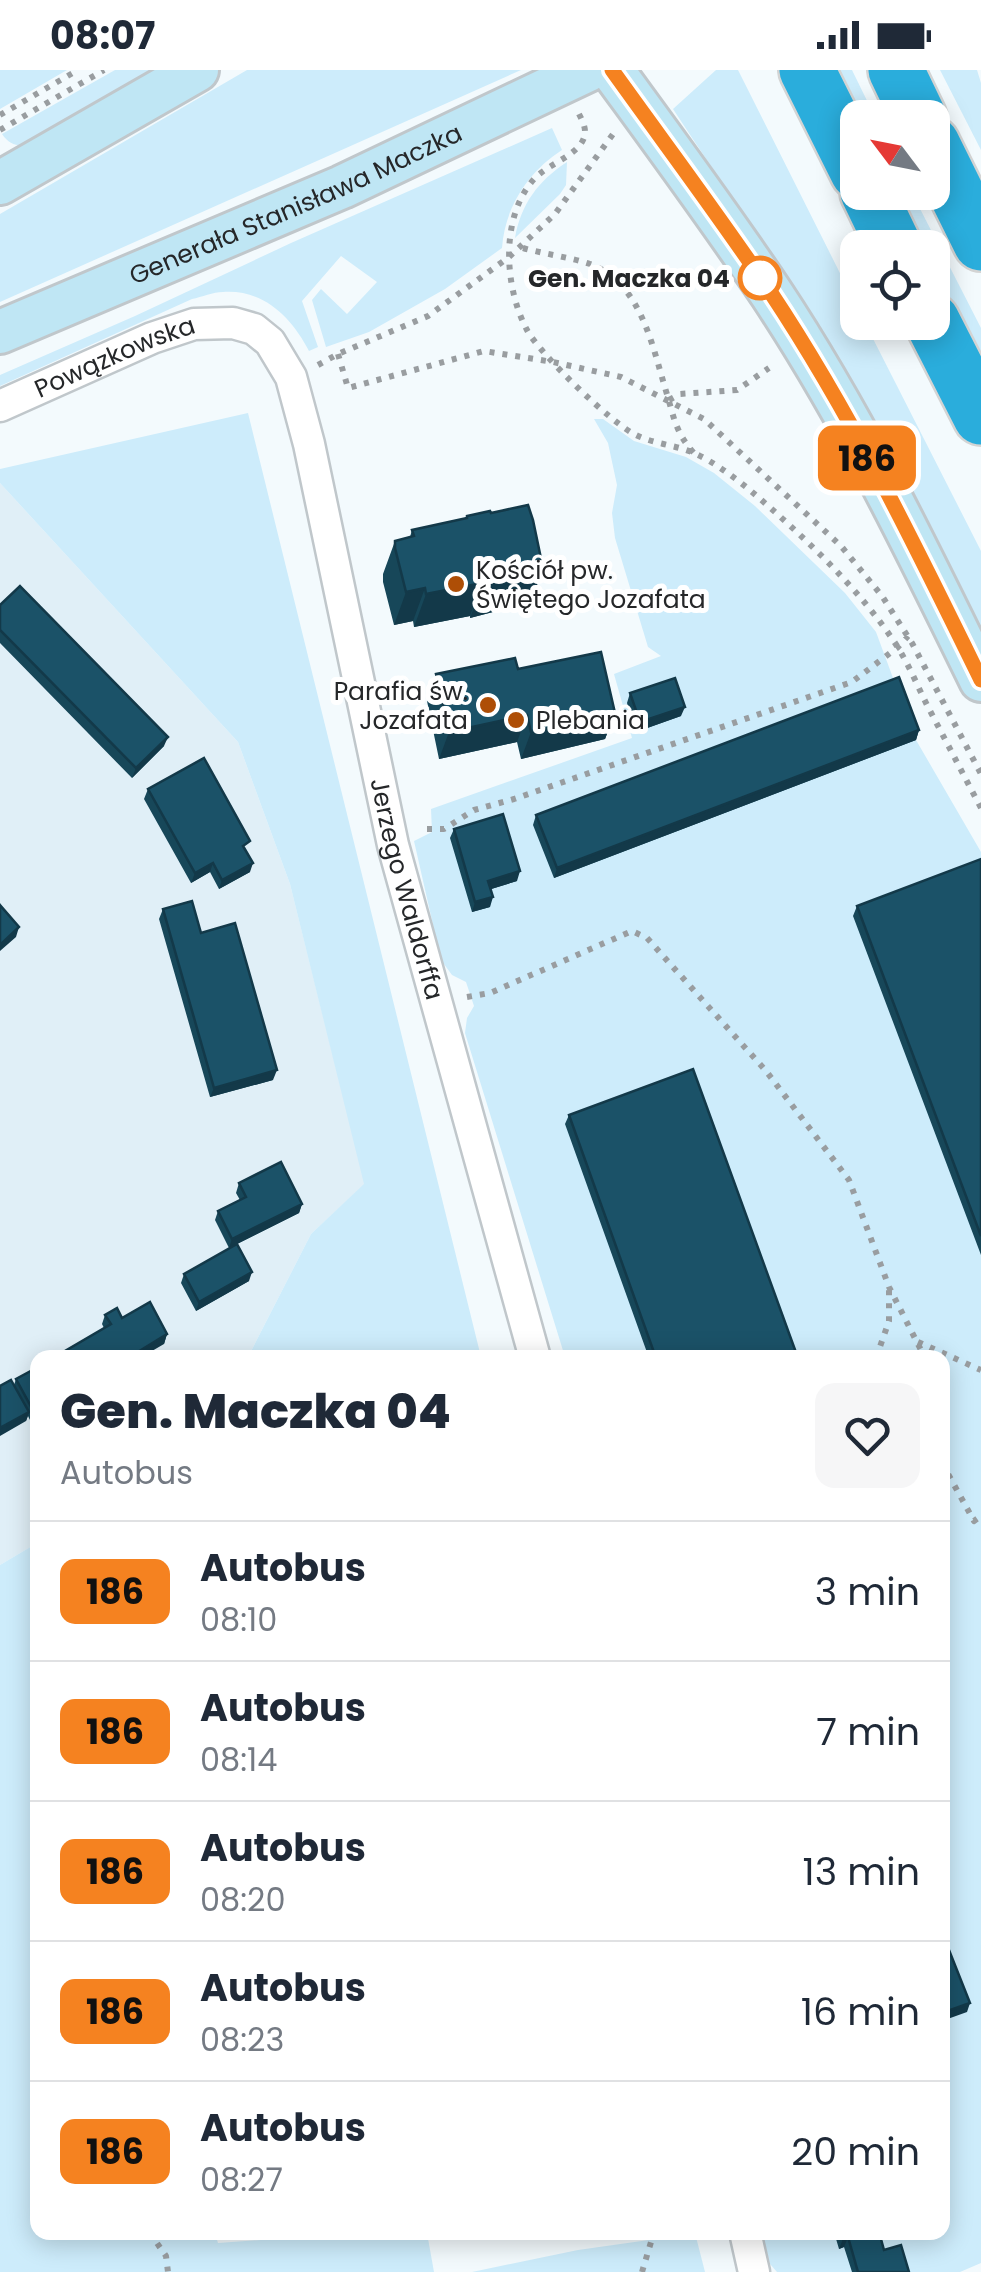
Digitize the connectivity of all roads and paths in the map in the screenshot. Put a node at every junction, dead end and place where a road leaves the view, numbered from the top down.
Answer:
1 (78, 70) edge
2 (104, 70) edge
3 (197, 70) edge
4 (588, 70) edge
5 (612, 70) edge
6 (806, 70) edge
7 (896, 70) edge
8 (911, 100) edge
9 (0, 115) edge
10 (582, 119) dead end
11 (617, 129) dead end
12 (0, 130) edge
13 (840, 137) edge
14 (950, 180) edge
15 (0, 183) edge
16 (981, 243) edge
17 (521, 247) junction
18 (509, 257) junction
19 (233, 323) joint
20 (0, 332) edge
21 (942, 340) edge
22 (338, 354) junction
23 (554, 362) junction
24 (768, 368) dead end
25 (309, 371) dead end
26 (669, 400) junction
27 (0, 406) edge
28 (981, 417) edge
29 (695, 454) junction
30 (908, 636) junction
31 (898, 647) junction
32 (981, 680) edge
33 (981, 774) edge
34 (981, 808) edge
35 (427, 830) dead end
36 (436, 1002) junction
37 (889, 1288) junction
38 (917, 1342) junction
39 (533, 1350) edge
40 (879, 1350) edge
41 (921, 1350) edge
42 (935, 1350) edge
43 (950, 1356) edge
44 (981, 1370) edge
45 (950, 1478) edge
46 (981, 1516) edge
47 (155, 2240) edge
48 (652, 2240) edge
49 (746, 2240) edge
50 (168, 2272) edge
51 (642, 2272) edge
52 (754, 2272) edge

1 - 9 path
2 - 12 path
3 - 15 main road
4 - 20 main road, Generała Stanisława Maczka
5 - 32 main road
6 - 13 highway
7 - 8 highway
10 - 18 path
11 - 17 path
14 - 16 highway
17 - 18 path
17 - 26 path
18 - 22 path
18 - 23 path
19 - 27 street, Powązkowska
19 - 36 street, Jerzego Waldorffa
21 - 28 highway
22 - 23 path
22 - 25 path
23 - 26 path
23 - 29 path
24 - 26 path
26 - 29 path
26 - 30 path
29 - 31 path
30 - 31 path
30 - 33 path
31 - 34 path
31 - 35 path
36 - 37 path
36 - 39 street, Jerzego Waldorffa
37 - 38 path
37 - 40 path
38 - 41 path
38 - 42 path
43 - 44 path
45 - 46 path
47 - 50 path
48 - 51 path
49 - 52 street

